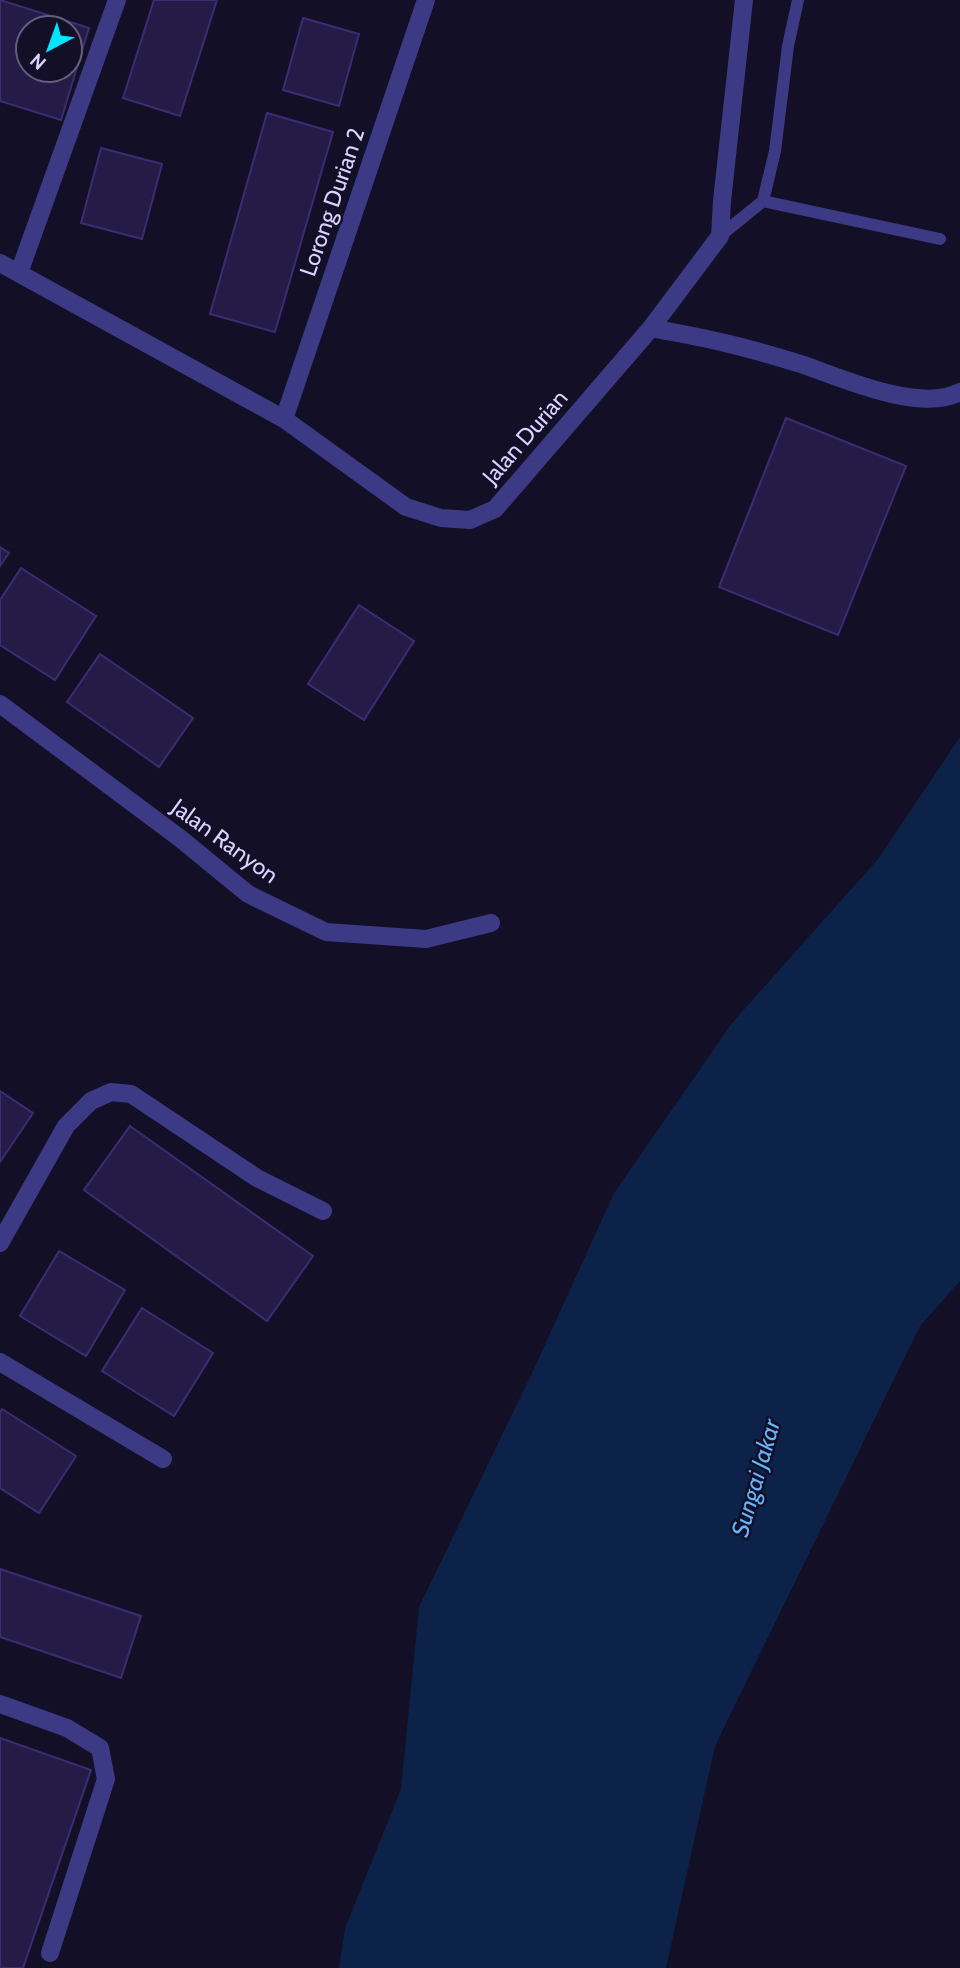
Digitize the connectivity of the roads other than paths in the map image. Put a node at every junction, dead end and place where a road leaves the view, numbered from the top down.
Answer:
1 (117, 0) edge
2 (426, 0) edge
3 (744, 0) edge
4 (798, 0) edge
5 (763, 201) junction
6 (720, 236) junction
7 (940, 239) dead end
8 (0, 262) edge
9 (19, 273) junction
10 (651, 328) junction
11 (960, 392) edge
12 (284, 419) junction
13 (0, 704) edge
14 (491, 923) dead end
15 (323, 1211) dead end
16 (0, 1243) edge
17 (0, 1362) edge
18 (163, 1459) dead end
19 (0, 1704) edge
20 (50, 1953) dead end

1 - 9 street
2 - 12 street, Lorong Durian 2
3 - 6 street
4 - 5 lane
5 - 6 lane
5 - 7 lane
6 - 10 street, Jalan Durian
8 - 9 street, Jalan Durian
9 - 12 street, Jalan Durian
10 - 11 street
10 - 12 street, Jalan Durian
13 - 14 street, Jalan Ranyon
15 - 16 street
17 - 18 street
19 - 20 street

